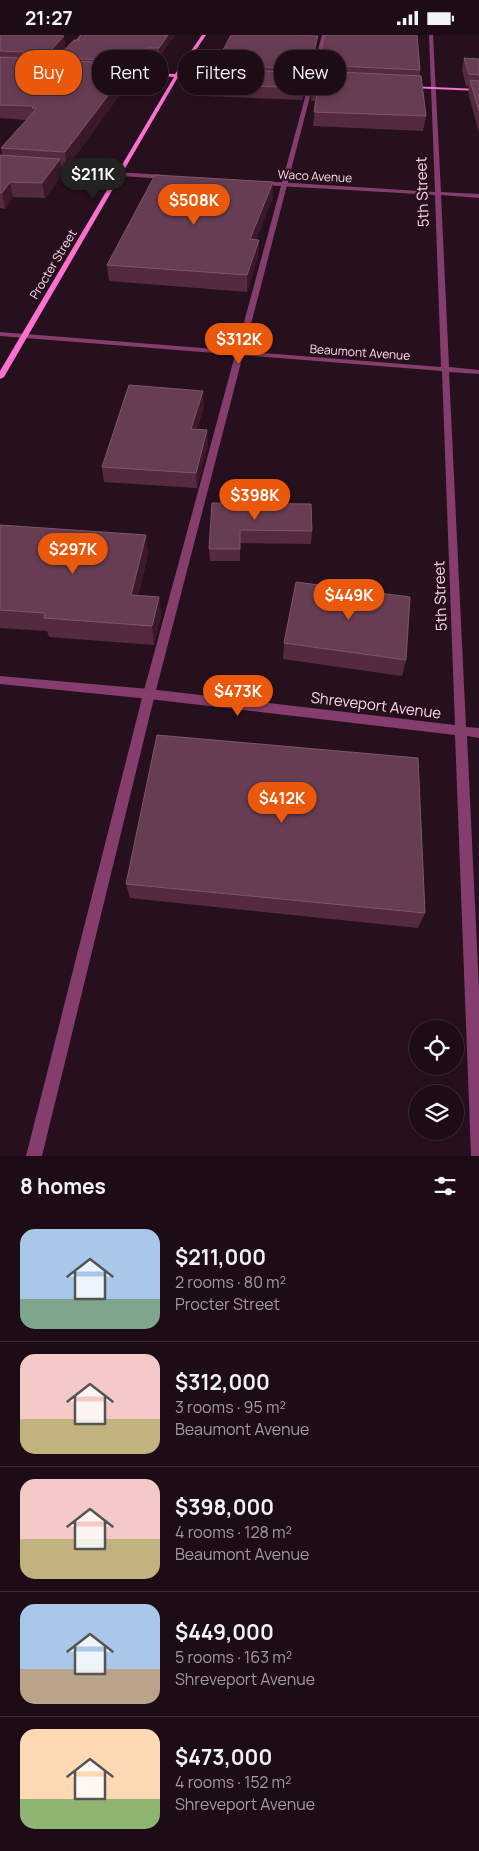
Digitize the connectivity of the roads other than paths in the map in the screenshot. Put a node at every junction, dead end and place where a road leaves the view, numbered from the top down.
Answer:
1 (82, 35) edge
2 (204, 35) edge
3 (324, 35) edge
4 (431, 35) edge
5 (68, 50) edge
6 (320, 50) edge
7 (168, 75) edge
8 (177, 75) junction
9 (405, 87) edge
10 (433, 88) junction
11 (479, 90) edge
12 (309, 95) edge
13 (37, 169) edge
14 (120, 174) junction
15 (169, 177) edge
16 (256, 183) edge
17 (285, 185) junction
18 (437, 193) junction
19 (479, 196) edge
20 (0, 334) edge
21 (24, 336) junction
22 (239, 353) junction
23 (445, 370) junction
24 (479, 372) edge
25 (0, 377) edge
26 (0, 680) edge
27 (149, 694) junction
28 (460, 731) junction
29 (479, 733) edge
30 (34, 1156) edge
31 (479, 1156) edge

1 - 5 street
2 - 8 main road, Procter Street
3 - 6 street
4 - 10 street, 5th Street
7 - 8 main road
8 - 14 main road, Procter Street
9 - 10 main road
10 - 11 main road
10 - 18 street, 5th Street
12 - 17 street
13 - 14 street
14 - 15 street
14 - 21 main road, Procter Street
16 - 17 street, Waco Avenue
17 - 18 street, Waco Avenue
17 - 22 street
18 - 19 street, Waco Avenue
18 - 23 street, 5th Street
20 - 21 street, Beaumont Avenue
21 - 22 street, Beaumont Avenue
21 - 25 main road, Procter Street
22 - 23 street, Beaumont Avenue
22 - 27 street
23 - 24 street, Beaumont Avenue
23 - 28 street, 5th Street
26 - 27 street, Shreveport Avenue
27 - 28 street, Shreveport Avenue
27 - 30 street
28 - 29 street, Shreveport Avenue
28 - 31 street, 5th Street

